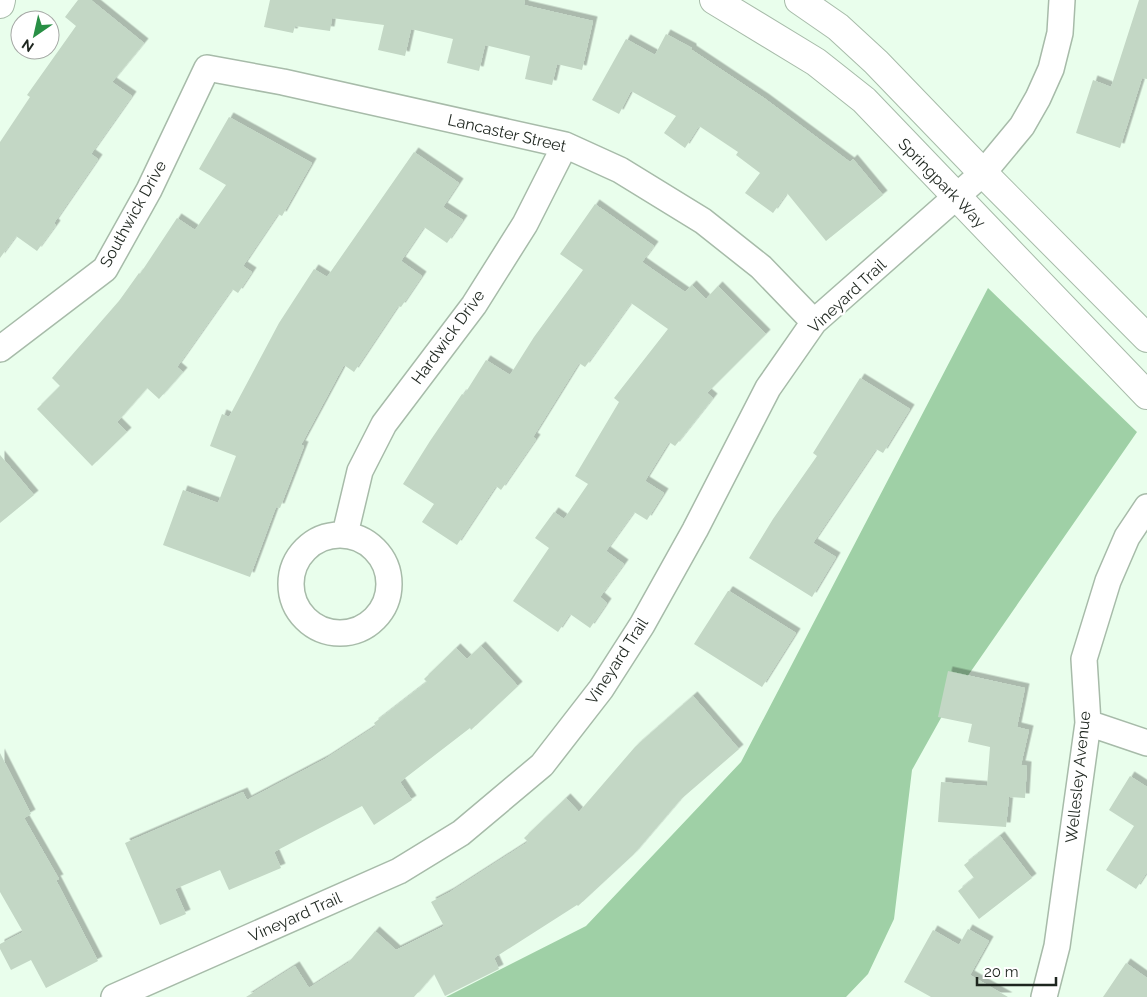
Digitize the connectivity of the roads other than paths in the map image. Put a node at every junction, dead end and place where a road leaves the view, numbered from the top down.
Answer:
1 (1, 0) edge
2 (714, 0) edge
3 (799, 0) edge
4 (1062, 0) edge
5 (0, 4) edge
6 (207, 68) joint
7 (565, 145) junction
8 (983, 173) junction
9 (957, 198) junction
10 (814, 322) junction
11 (1147, 338) edge
12 (2, 342) edge
13 (1147, 395) edge
14 (1147, 508) edge
15 (345, 534) dead end
16 (1088, 723) junction
17 (1147, 743) edge
18 (114, 997) edge
19 (1044, 997) edge

1 - 5 street
2 - 9 street, Springpark Way
3 - 8 street
4 - 8 street, Vineyard Trail
6 - 7 street, Lancaster Street
6 - 12 street, Southwick Drive
7 - 10 street, Lancaster Street
7 - 15 street, Hardwick Drive
8 - 9 street, Vineyard Trail
8 - 11 street
9 - 10 street, Vineyard Trail
9 - 13 street, Springpark Way
10 - 18 street, Vineyard Trail
14 - 16 street, Wellesley Avenue
16 - 17 street
16 - 19 street, Wellesley Avenue

